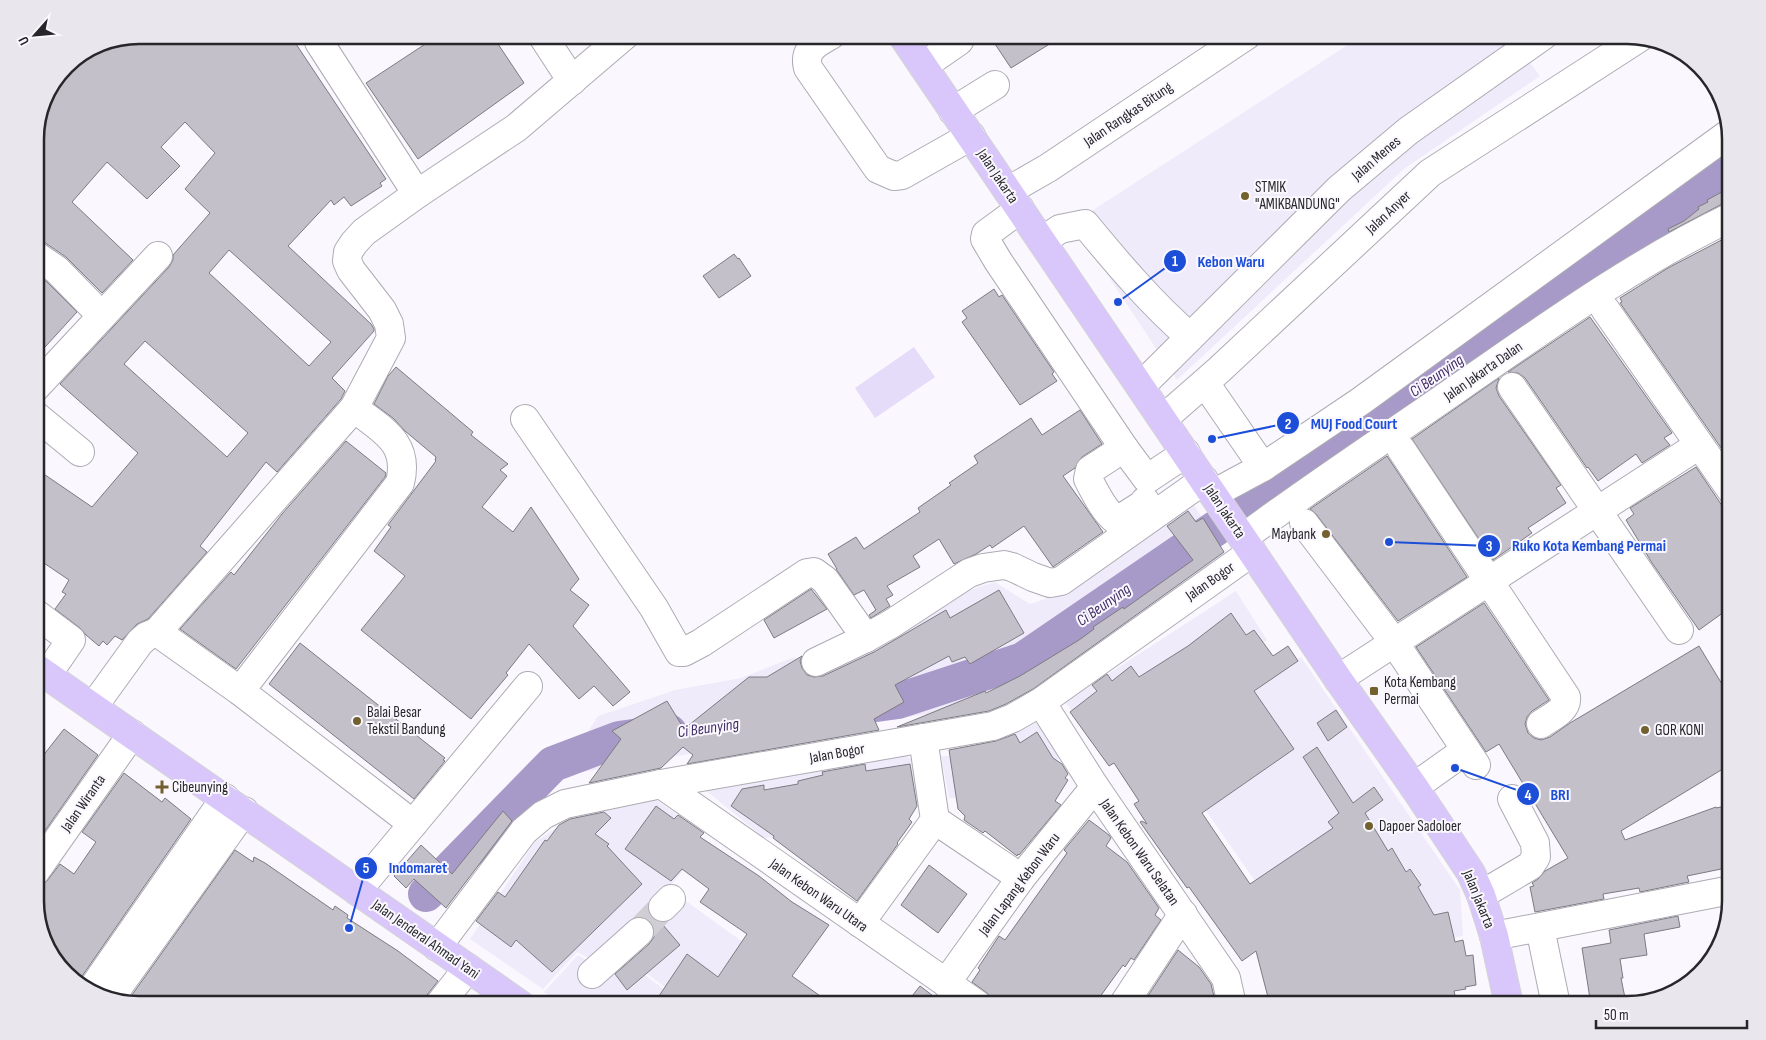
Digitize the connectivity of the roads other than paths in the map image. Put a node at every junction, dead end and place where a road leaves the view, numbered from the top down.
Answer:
1 (320, 44) edge
2 (548, 44) edge
3 (614, 44) edge
4 (815, 44) edge
5 (908, 44) edge
6 (955, 44) edge
7 (1234, 44) edge
8 (1531, 44) edge
9 (1629, 44) edge
10 (923, 66) junction
11 (572, 80) junction
12 (995, 85) dead end
13 (953, 111) junction
14 (971, 136) junction
15 (1722, 139) edge
16 (417, 194) junction
17 (1014, 200) junction
18 (1722, 221) edge
19 (1042, 241) junction
20 (158, 256) dead end
21 (44, 261) edge
22 (1604, 309) dead end
23 (102, 316) junction
24 (1190, 337) junction
25 (44, 378) edge
26 (1205, 382) junction
27 (1141, 386) junction
28 (1512, 387) dead end
29 (354, 408) junction
30 (525, 419) dead end
31 (1163, 419) junction
32 (44, 422) edge
33 (1698, 445) junction
34 (1124, 448) junction
35 (1401, 448) dead end
36 (80, 452) dead end
37 (1186, 453) junction
38 (1263, 467) junction
39 (1722, 478) edge
40 (1148, 479) junction
41 (1211, 490) junction
42 (1597, 511) junction
43 (1304, 522) dead end
44 (1245, 541) junction
45 (1489, 581) junction
46 (44, 620) edge
47 (1679, 630) dead end
48 (158, 632) junction
49 (866, 638) junction
50 (1394, 642) junction
51 (816, 662) dead end
52 (44, 668) edge
53 (44, 673) edge
54 (1338, 679) junction
55 (528, 686) dead end
56 (240, 691) junction
57 (1041, 702) junction
58 (92, 707) junction
59 (1542, 724) dead end
60 (132, 734) junction
61 (924, 738) junction
62 (661, 784) junction
63 (1095, 787) junction
64 (1414, 787) junction
65 (1512, 799) dead end
66 (235, 805) junction
67 (935, 820) junction
68 (413, 824) junction
69 (44, 859) edge
70 (1021, 878) junction
71 (357, 891) junction
72 (1722, 892) edge
73 (1481, 895) junction
74 (1183, 914) junction
75 (860, 923) junction
76 (1540, 928) junction
77 (639, 932) tunnel mouth
78 (1494, 936) junction
79 (437, 947) junction
80 (468, 968) junction
81 (592, 974) dead end
82 (946, 983) junction
83 (95, 985) edge
84 (114, 993) edge
85 (446, 996) edge
86 (508, 996) edge
87 (965, 996) edge
88 (1129, 996) edge
89 (1230, 996) edge
90 (1508, 996) edge
91 (1554, 996) edge

1 - 16 street
2 - 11 street
3 - 11 street
4 - 14 street
5 - 10 main road, Jalan Jakarta
6 - 10 street
7 - 17 street, Jalan Rangkas Bitung
8 - 24 street, Jalan Menes
9 - 26 street, Jalan Anyer
10 - 13 main road, Jalan Jakarta
11 - 16 street
12 - 13 street
13 - 14 main road, Jalan Jakarta
14 - 17 main road, Jalan Jakarta
15 - 38 street
16 - 29 street
17 - 19 main road, Jalan Jakarta
17 - 34 street, Jalan Rangkas Bitung
18 - 44 street, Jalan Jakarta Dalan
19 - 24 street
19 - 27 main road, Jalan Jakarta
20 - 23 street
21 - 23 street
22 - 33 street
23 - 25 street
24 - 27 street, Jalan Menes
26 - 31 street, Jalan Anyer
26 - 38 street
27 - 31 main road, Jalan Jakarta
28 - 42 street
29 - 48 street
29 - 56 street
30 - 49 street
31 - 37 main road, Jalan Jakarta
32 - 36 street
33 - 39 street
33 - 42 street
34 - 40 street
34 - 40 street
35 - 45 street
37 - 40 street
37 - 41 main road, Jalan Jakarta
38 - 41 street
41 - 44 main road, Jalan Jakarta
41 - 49 street
42 - 45 street
42 - 47 street
43 - 50 street
44 - 54 main road, Jalan Jakarta
44 - 57 street, Jalan Bogor
45 - 50 street
45 - 59 street
46 - 52 street
48 - 56 street
48 - 58 street
49 - 51 street
50 - 54 street
50 - 64 street
53 - 58 main road, Jalan Jenderal Ahmad Yani
54 - 64 main road, Jalan Jakarta
55 - 68 street
56 - 68 street
57 - 61 street, Jalan Bogor
57 - 63 street, Jalan Kebon Waru Selatan
58 - 60 main road, Jalan Jenderal Ahmad Yani
60 - 66 main road, Jalan Jenderal Ahmad Yani
60 - 69 street, Jalan Wiranta
61 - 62 street, Jalan Bogor
61 - 67 street
62 - 75 street, Jalan Kebon Waru Utara
62 - 79 street, Jalan Bogor
63 - 70 street, Jalan Lapang Kebon Waru
63 - 74 street, Jalan Kebon Waru Selatan
64 - 73 main road, Jalan Jakarta
65 - 73 street
66 - 71 main road, Jalan Jenderal Ahmad Yani
66 - 83 street
66 - 84 street
67 - 70 street
67 - 75 street
68 - 71 street
70 - 82 street, Jalan Lapang Kebon Waru
71 - 79 main road, Jalan Jenderal Ahmad Yani
72 - 76 street
73 - 78 main road, Jalan Jakarta
74 - 88 street
74 - 89 street, Jalan Kebon Waru Selatan
75 - 82 street, Jalan Kebon Waru Utara
76 - 78 street
76 - 91 street
77 - 81 street
78 - 90 main road, Jalan Jakarta
79 - 80 main road, Jalan Jenderal Ahmad Yani
80 - 85 street
80 - 86 main road, Jalan Jenderal Ahmad Yani
82 - 87 street, Jalan Kebon Waru Utara

